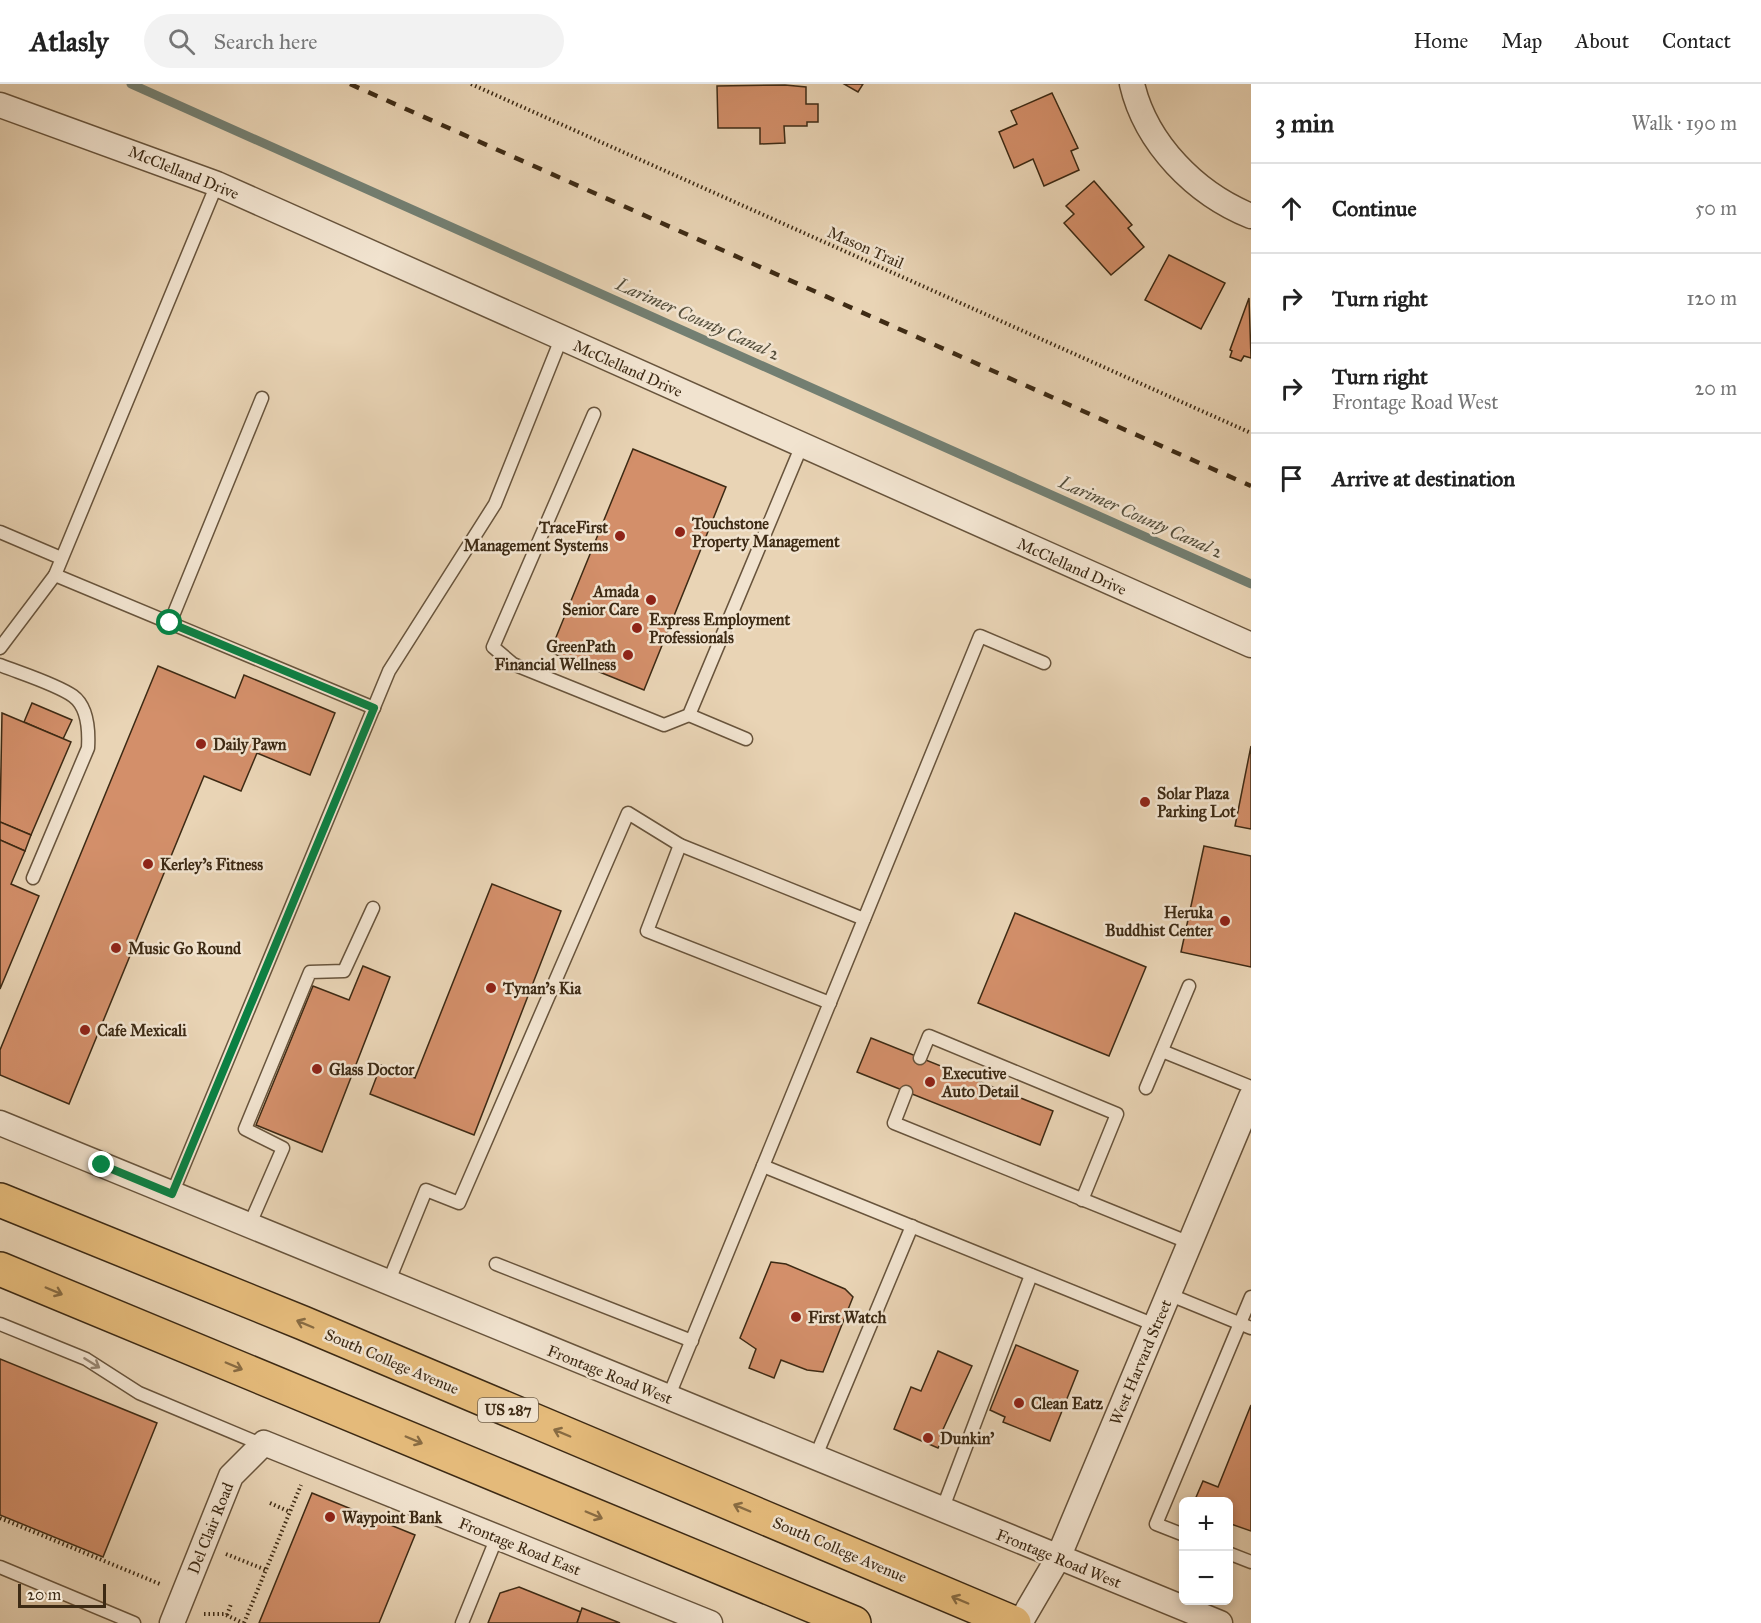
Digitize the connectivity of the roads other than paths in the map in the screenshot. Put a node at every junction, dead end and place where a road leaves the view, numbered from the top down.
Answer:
1 (1132, 84) edge
2 (0, 105) edge
3 (217, 184) junction
4 (1251, 216) edge
5 (561, 339) junction
6 (262, 398) dead end
7 (594, 414) dead end
8 (802, 446) junction
9 (0, 532) edge
10 (61, 558) junction
11 (54, 574) junction
12 (170, 623) junction
13 (5, 634) edge
14 (1251, 645) edge
15 (0, 648) edge
16 (1044, 663) dead end
17 (0, 665) edge
18 (374, 708) junction
19 (689, 716) junction
20 (746, 738) dead end
21 (680, 845) junction
22 (33, 878) dead end
23 (373, 908) dead end
24 (864, 919) junction
25 (1189, 986) dead end
26 (830, 1003) junction
27 (1162, 1051) junction
28 (920, 1058) dead end
29 (1251, 1087) edge
30 (1146, 1088) dead end
31 (906, 1092) dead end
32 (1251, 1096) edge
33 (0, 1123) edge
34 (763, 1166) junction
35 (172, 1194) junction
36 (0, 1200) edge
37 (1082, 1200) junction
38 (249, 1226) junction
39 (912, 1226) junction
40 (1190, 1243) junction
41 (496, 1264) dead end
42 (0, 1269) edge
43 (1031, 1275) junction
44 (388, 1283) junction
45 (1168, 1294) junction
46 (1251, 1297) edge
47 (0, 1324) edge
48 (1155, 1325) junction
49 (1246, 1326) edge
50 (692, 1341) junction
51 (668, 1398) junction
52 (263, 1444) junction
53 (815, 1458) junction
54 (942, 1510) junction
55 (1179, 1533) edge
56 (497, 1537) junction
57 (1233, 1554) edge
58 (1058, 1558) junction
59 (1251, 1562) edge
60 (0, 1567) edge
61 (134, 1623) edge
62 (172, 1623) edge
63 (462, 1623) edge
64 (710, 1623) edge
65 (854, 1623) edge
66 (1014, 1623) edge
67 (1020, 1623) edge
68 (1220, 1623) edge

1 - 4 street
2 - 3 street, McClelland Drive
3 - 5 street, McClelland Drive
3 - 10 lane
5 - 8 street, McClelland Drive
5 - 18 lane
6 - 12 lane
7 - 19 lane
8 - 14 street, McClelland Drive
8 - 19 lane
9 - 10 lane
10 - 11 lane
11 - 12 lane
11 - 13 lane
12 - 18 lane
13 - 15 lane
16 - 24 lane
17 - 22 lane
18 - 35 lane
19 - 20 lane
21 - 24 lane
21 - 26 lane
21 - 44 lane
23 - 38 lane
24 - 26 lane
25 - 27 lane
26 - 34 lane
27 - 29 lane
27 - 30 lane
28 - 37 lane
31 - 37 lane
32 - 40 street, West Harvard Street
33 - 35 street, Frontage Road West
34 - 39 lane
34 - 50 lane
35 - 38 street, Frontage Road West
66 -> 36 highway, South College Avenue / US 287
37 - 40 lane
38 - 44 street, Frontage Road West
39 - 43 lane
39 - 53 lane
40 - 45 street, West Harvard Street
41 - 50 lane
42 -> 65 highway
43 - 48 lane
43 - 54 lane
44 - 51 street, Frontage Road West
45 - 48 street, West Harvard Street
45 - 49 lane
46 - 49 lane
47 -> 52 lane
48 - 58 street, West Harvard Street
49 - 55 lane
50 - 51 lane
51 - 53 street, Frontage Road West
52 - 56 street, Frontage Road East
52 - 62 street, Del Clair Road
53 - 54 street, Frontage Road West
54 - 58 street, Frontage Road West
56 - 63 lane
56 - 64 street, Frontage Road East
57 - 59 lane
58 - 67 street, West Harvard Street
58 - 68 street, Frontage Road West
60 - 61 lane

